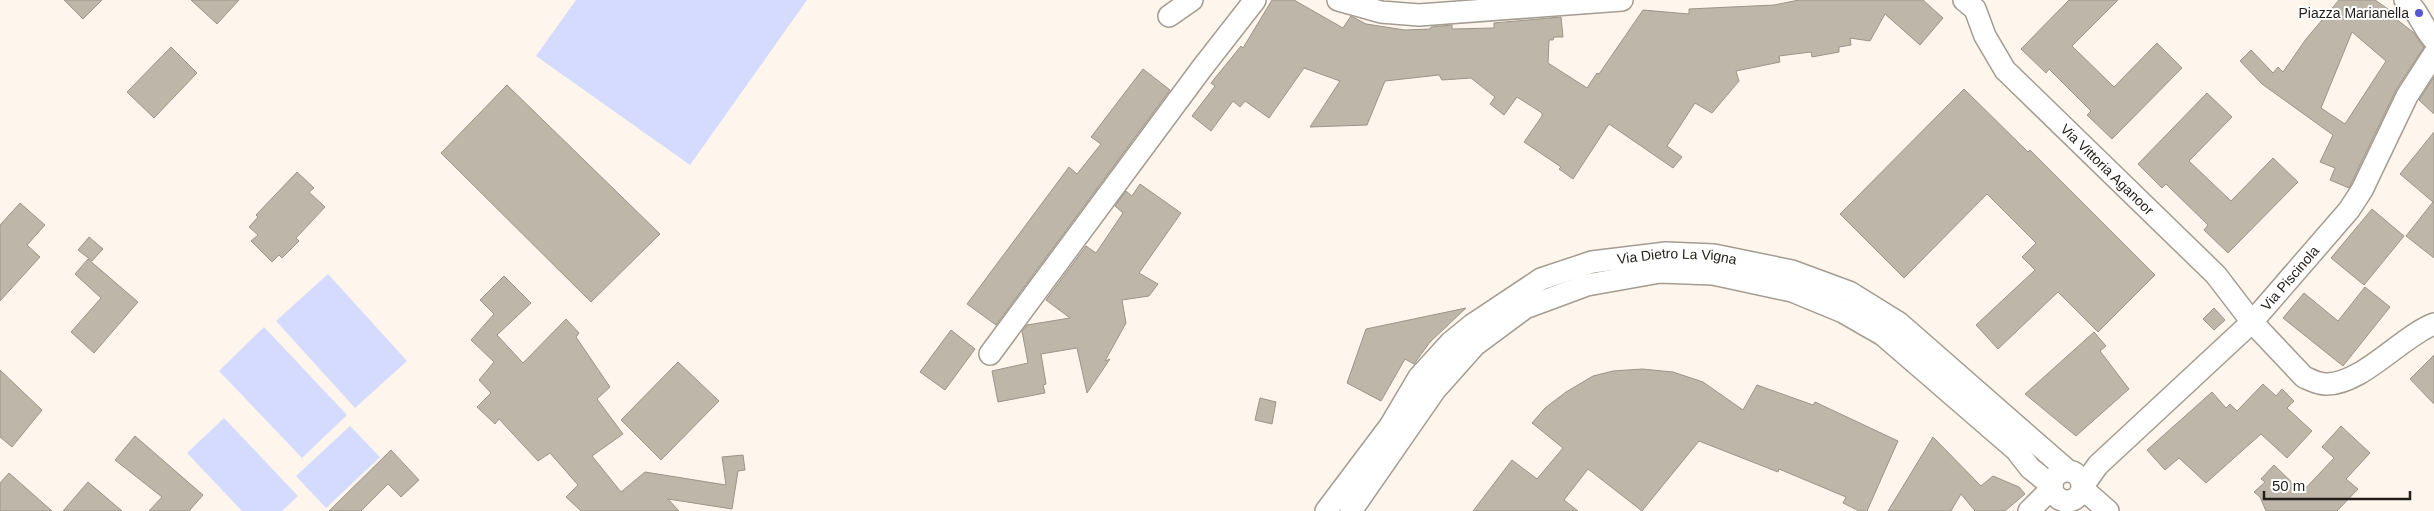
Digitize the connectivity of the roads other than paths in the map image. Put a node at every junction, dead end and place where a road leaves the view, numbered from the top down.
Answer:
1 (1192, 0) edge
2 (1255, 0) edge
3 (1338, 0) edge
4 (1622, 0) edge
5 (1972, 3) edge
6 (2418, 8) edge
7 (1169, 16) dead end
8 (2434, 40) edge
9 (2434, 54) edge
10 (2252, 322) junction
11 (2434, 324) edge
12 (990, 354) dead end
13 (2062, 492) edge
14 (1326, 511) edge
15 (1350, 511) edge
16 (2108, 511) edge

1 - 7 street
2 - 12 street
3 - 4 street
5 - 10 street, Via Vittoria Aganoor
6 - 8 street
9 - 10 street, Via Piscinola
10 - 11 street, Via Vittoria Aganoor
10 - 13 street, Via Piscinola
13 - 14 street, Via Dietro La Vigna
13 - 15 street, Via Dietro La Vigna
13 - 16 street, Via Dietro La Vigna

